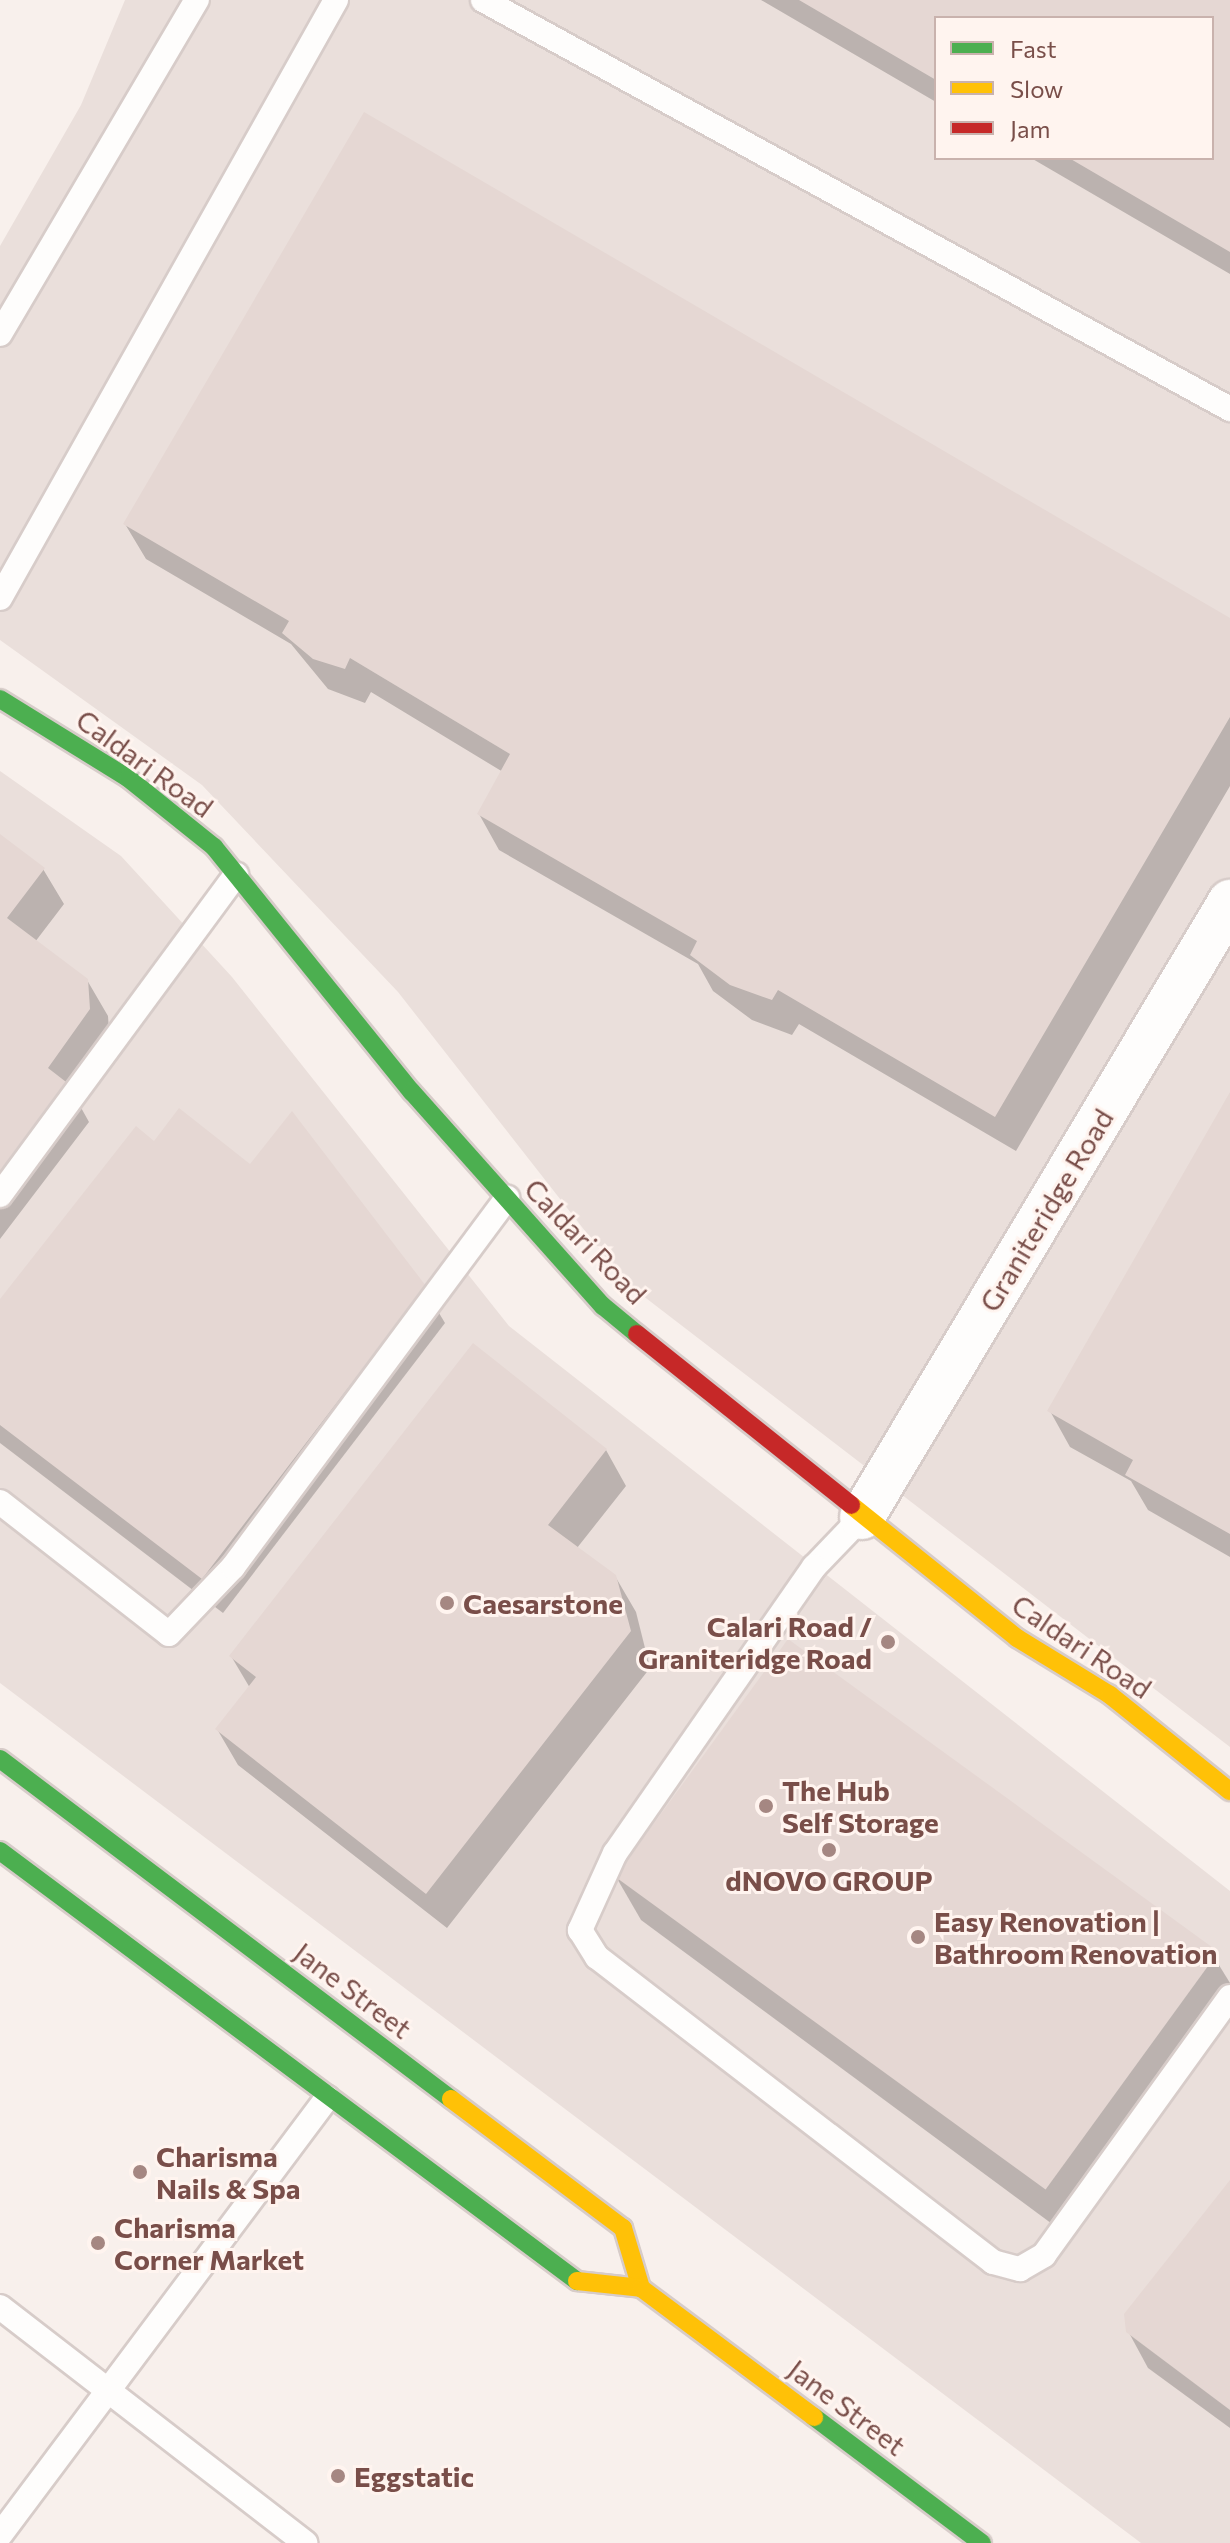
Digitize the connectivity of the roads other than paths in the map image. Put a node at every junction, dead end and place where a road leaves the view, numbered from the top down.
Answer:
1 (197, 0) edge
2 (336, 0) edge
3 (483, 0) edge
4 (0, 334) edge
5 (1230, 409) edge
6 (0, 598) edge
7 (0, 699) edge
8 (236, 875) junction
9 (1230, 902) edge
10 (0, 1195) edge
11 (507, 1198) junction
12 (0, 1502) edge
13 (862, 1517) junction
14 (0, 1759) edge
15 (1230, 1791) edge
16 (0, 1851) edge
17 (1230, 1997) edge
18 (327, 2098) junction
19 (641, 2288) junction
20 (0, 2307) edge
21 (107, 2392) junction
22 (0, 2535) edge
23 (305, 2543) edge
24 (982, 2543) edge

1 - 4 lane
2 - 6 lane
3 - 5 lane
7 - 8 main road, Caldari Road
8 - 10 lane
8 - 11 main road, Caldari Road
9 - 13 street, Graniteridge Road
11 - 12 lane
11 - 13 main road, Caldari Road
13 - 15 main road, Caldari Road
13 - 17 lane
14 - 19 main road, Jane Street
16 - 18 main road
18 - 19 main road
18 - 21 lane
19 - 24 main road, Jane Street
20 - 21 lane
21 - 22 lane
21 - 23 lane

